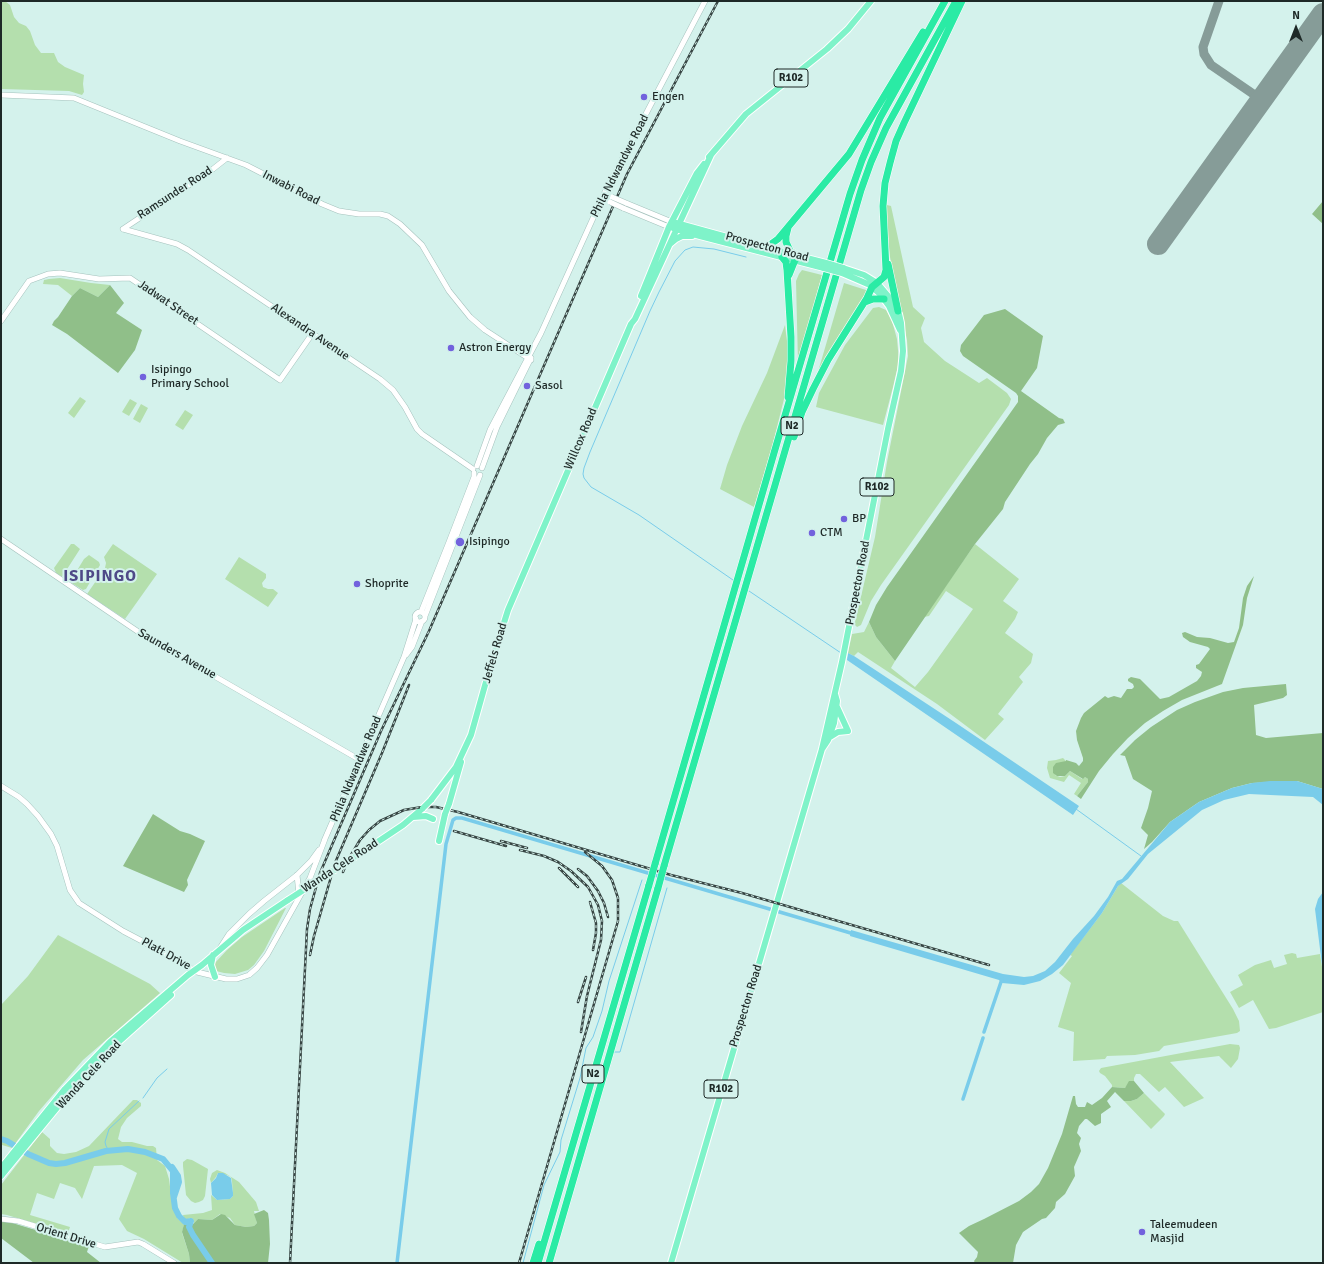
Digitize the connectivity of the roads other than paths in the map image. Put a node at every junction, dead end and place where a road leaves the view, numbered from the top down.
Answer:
1 (705, 1) edge
2 (871, 1) edge
3 (942, 1) edge
4 (945, 1) edge
5 (956, 1) edge
6 (962, 1) edge
7 (1, 95) edge
8 (711, 155) junction
9 (227, 158) junction
10 (603, 196) junction
11 (671, 224) junction
12 (790, 225) junction
13 (678, 226) junction
14 (123, 229) joint
15 (700, 236) junction
16 (762, 247) junction
17 (667, 248) junction
18 (886, 252) junction
19 (782, 257) junction
20 (795, 257) junction
21 (788, 279) junction
22 (875, 285) junction
23 (884, 299) junction
24 (865, 303) junction
25 (898, 311) junction
26 (1, 321) edge
27 (631, 324) junction
28 (901, 331) junction
29 (312, 334) junction
30 (529, 359) junction
31 (785, 418) junction
32 (782, 461) junction
33 (482, 468) junction
34 (474, 469) junction
35 (480, 475) junction
36 (1, 539) edge
37 (531, 554) joint
38 (420, 612) junction
39 (425, 616) junction
40 (416, 619) junction
41 (422, 621) junction
42 (404, 657) junction
43 (835, 693) junction
44 (836, 706) junction
45 (830, 737) junction
46 (822, 749) junction
47 (463, 753) junction
48 (360, 760) junction
49 (1, 786) edge
50 (413, 817) junction
51 (433, 819) dead end
52 (325, 839) junction
53 (439, 841) dead end
54 (297, 875) junction
55 (300, 895) junction
56 (220, 949) junction
57 (213, 955) junction
58 (195, 971) junction
59 (215, 977) junction
60 (570, 1152) junction
61 (16, 1153) junction
62 (1, 1168) edge
63 (1, 1176) edge
64 (1, 1219) edge
65 (174, 1263) edge
66 (533, 1263) edge
67 (538, 1263) edge
68 (550, 1263) edge
69 (671, 1263) edge

1 - 10 street, Phila Ndwandwe Road
2 - 8 main road, R102
3 - 12 highway
4 - 31 highway, N2
5 - 32 highway, N2
6 - 18 highway
7 - 9 street, Inwabi Road
8 - 11 main road, R102
8 - 13 main road, R102
9 - 14 street, Ramsunder Road
9 - 30 street, Inwabi Road
10 - 11 street, Prospecton Road, bridge
10 - 30 street, Phila Ndwandwe Road
11 - 13 main road, Prospecton Road / R102
11 - 27 main road, Willcox Road
12 - 16 highway
12 - 20 highway
13 - 15 main road, Prospecton Road / R102
13 - 16 main road, Prospecton Road / R102
13 - 17 main road, Willcox Road
14 - 29 street, Alexandra Avenue
15 - 17 main road
15 - 19 main road, Prospecton Road / R102
16 - 20 main road, Prospecton Road / R102
17 - 27 main road, Willcox Road
18 - 22 highway
18 - 25 highway
19 - 20 main road, Prospecton Road / R102
19 - 21 highway
20 - 21 highway
20 - 22 main road, Prospecton Road / R102, bridge
21 - 31 highway
22 - 23 main road, Prospecton Road / R102
22 - 24 highway
22 - 25 main road, Prospecton Road / R102
23 - 24 highway
23 - 28 main road, Prospecton Road / R102
24 - 32 highway
25 - 28 main road, Prospecton Road / R102
26 - 29 street, Jadwat Street
27 - 37 main road, Willcox Road
28 - 43 main road, Prospecton Road / R102
29 - 34 street, Alexandra Avenue
30 - 33 street, Phila Ndwandwe Road
30 - 34 street, Phila Ndwandwe Road
31 - 60 highway, N2, bridge
32 - 68 highway, N2, bridge
33 - 34 street
33 - 35 street, Phila Ndwandwe Road
34 - 35 street
34 - 38 street, Phila Ndwandwe Road
35 - 39 street
36 - 48 street, Saunders Avenue
37 - 47 main road, Jeffels Road
38 - 39 street
38 - 40 street
39 - 41 street
40 - 41 street
40 - 42 street, Phila Ndwandwe Road
41 - 42 street, Phila Ndwandwe Road
42 - 48 street, Phila Ndwandwe Road
43 - 44 main road, R102
43 - 46 main road, R102
44 - 45 main road, R102
44 - 45 main road
45 - 46 main road, R102
46 - 69 main road, Prospecton Road / R102
47 - 50 main road, Wanda Cele Road, bridge
47 - 53 main road, bridge
48 - 52 street, Phila Ndwandwe Road
49 - 58 street, Platt Drive
50 - 51 main road
50 - 56 main road, Wanda Cele Road, bridge
52 - 54 street, Phila Ndwandwe Road
52 - 55 street, Platt Drive
54 - 55 street
54 - 56 street, Phila Ndwandwe Road
55 - 59 street, Platt Drive
56 - 57 main road, Wanda Cele Road
57 - 58 main road, Wanda Cele Road
57 - 59 main road
58 - 59 street, Platt Drive
58 - 61 main road, Wanda Cele Road
60 - 66 highway
60 - 67 highway, N2
61 - 62 main road, Wanda Cele Road
61 - 63 main road, Wanda Cele Road
64 - 65 street, Orient Drive

